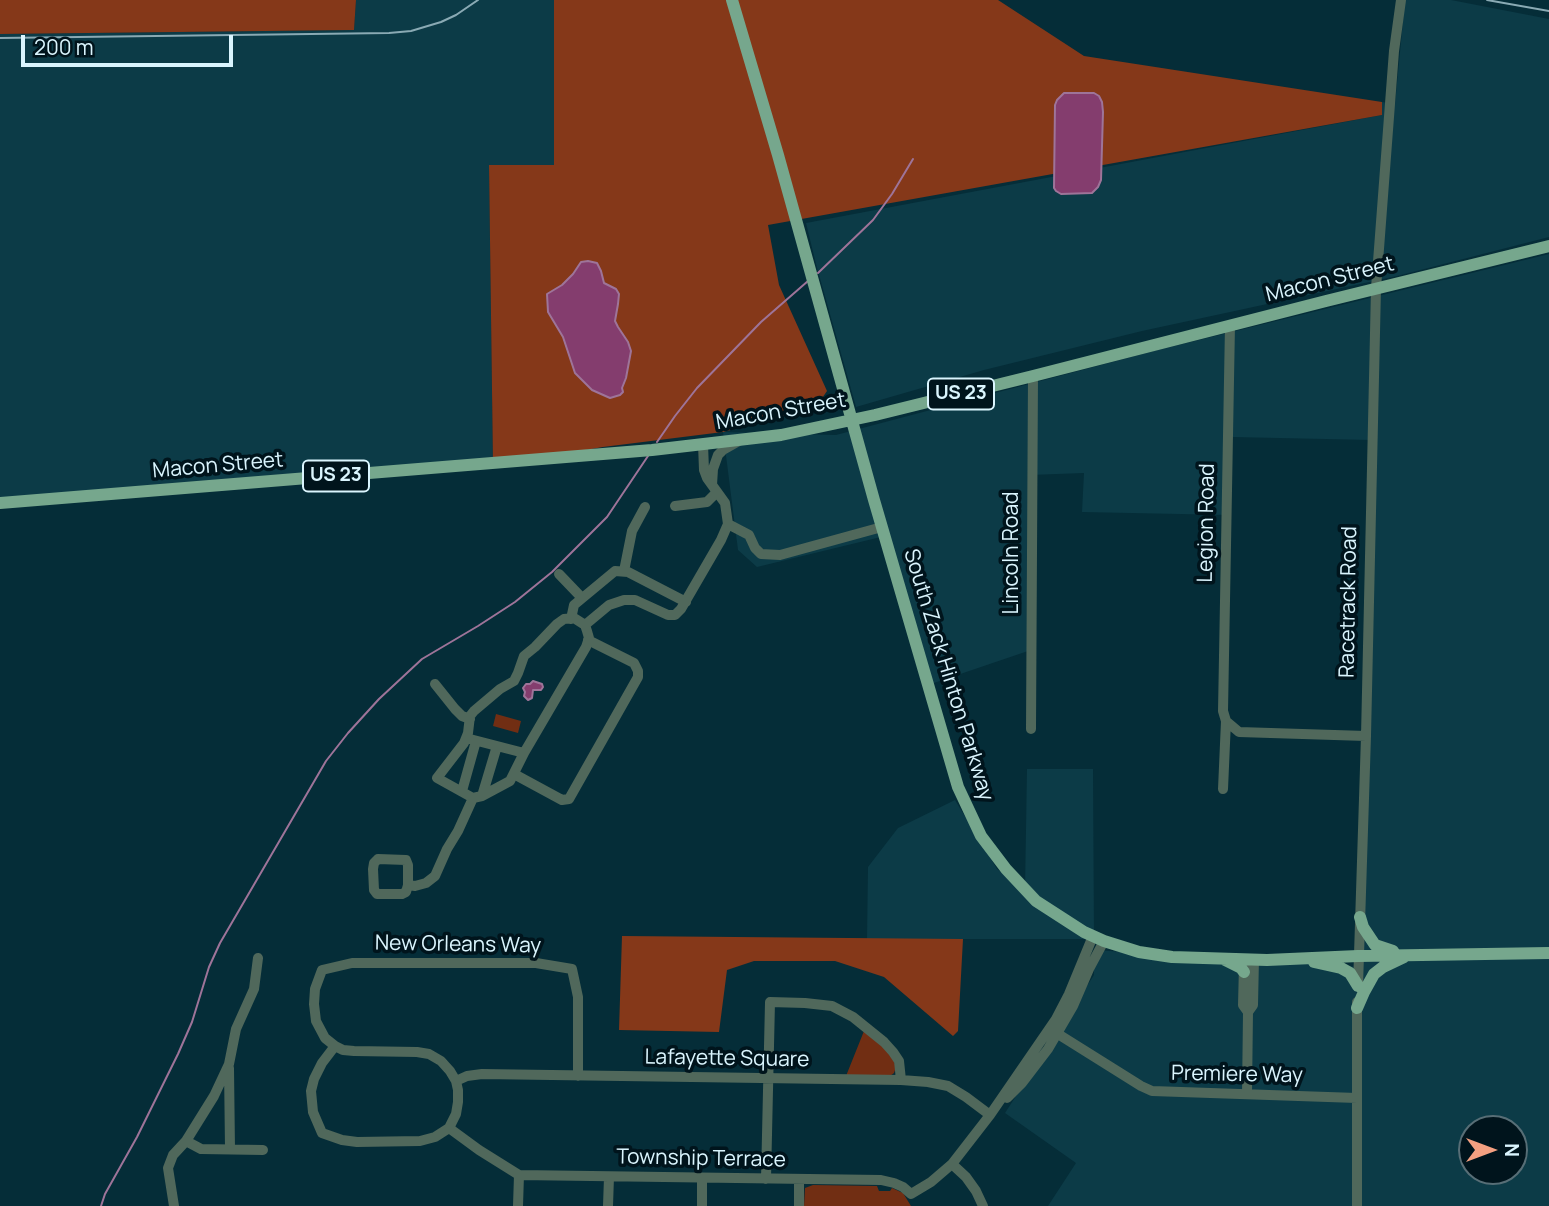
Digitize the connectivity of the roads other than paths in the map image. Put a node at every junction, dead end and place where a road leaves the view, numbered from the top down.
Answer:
1 (732, 0) edge
2 (1401, 0) edge
3 (1549, 246) edge
4 (1376, 288) junction
5 (1230, 325) junction
6 (1033, 376) junction
7 (852, 420) junction
8 (739, 441) junction
9 (703, 444) junction
10 (715, 489) junction
11 (0, 503) edge
12 (675, 506) dead end
13 (645, 507) dead end
14 (728, 524) junction
15 (882, 527) junction
16 (625, 571) junction
17 (559, 574) dead end
18 (582, 598) junction
19 (686, 602) junction
20 (571, 619) junction
21 (585, 625) junction
22 (588, 640) junction
23 (435, 684) dead end
24 (470, 719) junction
25 (1226, 721) junction
26 (1031, 729) dead end
27 (1366, 736) junction
28 (471, 740) junction
29 (497, 746) junction
30 (524, 753) junction
31 (513, 774) junction
32 (1223, 789) dead end
33 (462, 792) junction
34 (477, 797) junction
35 (408, 885) dead end
36 (1360, 917) junction
37 (1099, 939) junction
38 (1549, 953) edge
39 (1410, 955) junction
40 (1357, 956) junction
41 (258, 958) dead end
42 (1293, 958) junction
43 (1247, 963) junction
44 (1358, 986) junction
45 (1357, 1008) junction
46 (1248, 1012) junction
47 (1054, 1031) junction
48 (335, 1046) junction
49 (229, 1064) junction
50 (578, 1076) junction
51 (768, 1079) junction
52 (901, 1080) junction
53 (456, 1081) junction
54 (1247, 1094) junction
55 (1357, 1098) junction
56 (990, 1115) junction
57 (449, 1128) junction
58 (186, 1141) junction
59 (230, 1149) junction
60 (263, 1150) dead end
61 (952, 1164) junction
62 (519, 1175) junction
63 (609, 1177) junction
64 (702, 1178) junction
65 (766, 1179) junction
66 (799, 1180) junction
67 (912, 1200) edge
68 (174, 1206) edge
69 (518, 1206) edge
70 (608, 1206) edge
71 (702, 1206) edge
72 (799, 1206) edge
73 (984, 1206) edge
74 (1357, 1206) edge

1 - 7 main road, South Zack Hinton Parkway
2 - 4 street, Racetrack Road
3 - 4 main road, Macon Street / US 23
4 - 5 main road, Macon Street / US 23
4 - 27 street, Racetrack Road
5 - 6 main road, Macon Street / US 23
5 - 25 street, Legion Road
6 - 7 main road, Macon Street / US 23
6 - 26 street, Lincoln Road
7 - 8 main road, Macon Street / US 23
7 - 15 main road, South Zack Hinton Parkway
8 - 9 main road, Macon Street / US 23
8 - 10 street
9 - 10 street
9 - 11 main road, Macon Street / US 23
10 - 12 street
10 - 14 street
13 - 16 street
14 - 15 street
14 - 19 street
15 - 37 main road, South Zack Hinton Parkway
16 - 18 street
16 - 19 street
17 - 18 street
18 - 20 street
19 - 21 street
20 - 21 street
20 - 24 street
21 - 22 street
22 - 30 street
22 - 31 street
23 - 24 street
24 - 28 street
25 - 27 street
25 - 32 street, Legion Road
27 - 36 street, Racetrack Road
28 - 29 street
28 - 33 street
28 - 33 street
29 - 30 street
29 - 34 street
30 - 31 street
31 - 34 street
33 - 34 street
34 - 35 street
36 - 39 main road
36 - 40 street, Racetrack Road
37 - 43 main road, South Zack Hinton Parkway
37 - 47 street, Township Terrace
38 - 39 main road
39 - 40 main road
39 - 45 main road
40 - 42 main road
40 - 44 street, Racetrack Road
41 - 49 street
42 - 43 main road
42 - 44 main road
43 - 46 street
43 - 46 street
44 - 45 street, Racetrack Road
45 - 55 street, Racetrack Road
46 - 54 street
47 - 54 street, Premiere Way
47 - 56 street, Township Terrace
48 - 50 street, New Orleans Way
48 - 53 street
48 - 57 street
49 - 58 street
49 - 59 street
50 - 51 street, Lafayette Square
50 - 53 street, Lafayette Square
51 - 52 street, Lafayette Square
51 - 52 street
51 - 65 street
52 - 56 street, Lafayette Square
53 - 57 street
54 - 55 street, Premiere Way
55 - 74 street, Racetrack Road
56 - 61 street, Township Terrace
57 - 62 street
58 - 59 street
58 - 68 street
59 - 60 street
61 - 67 street, Township Terrace
61 - 73 street
62 - 63 street, Township Terrace
62 - 69 street
63 - 64 street, Township Terrace
63 - 70 street
64 - 65 street, Township Terrace
64 - 71 street
65 - 66 street, Township Terrace
66 - 67 street, Township Terrace
66 - 72 street

